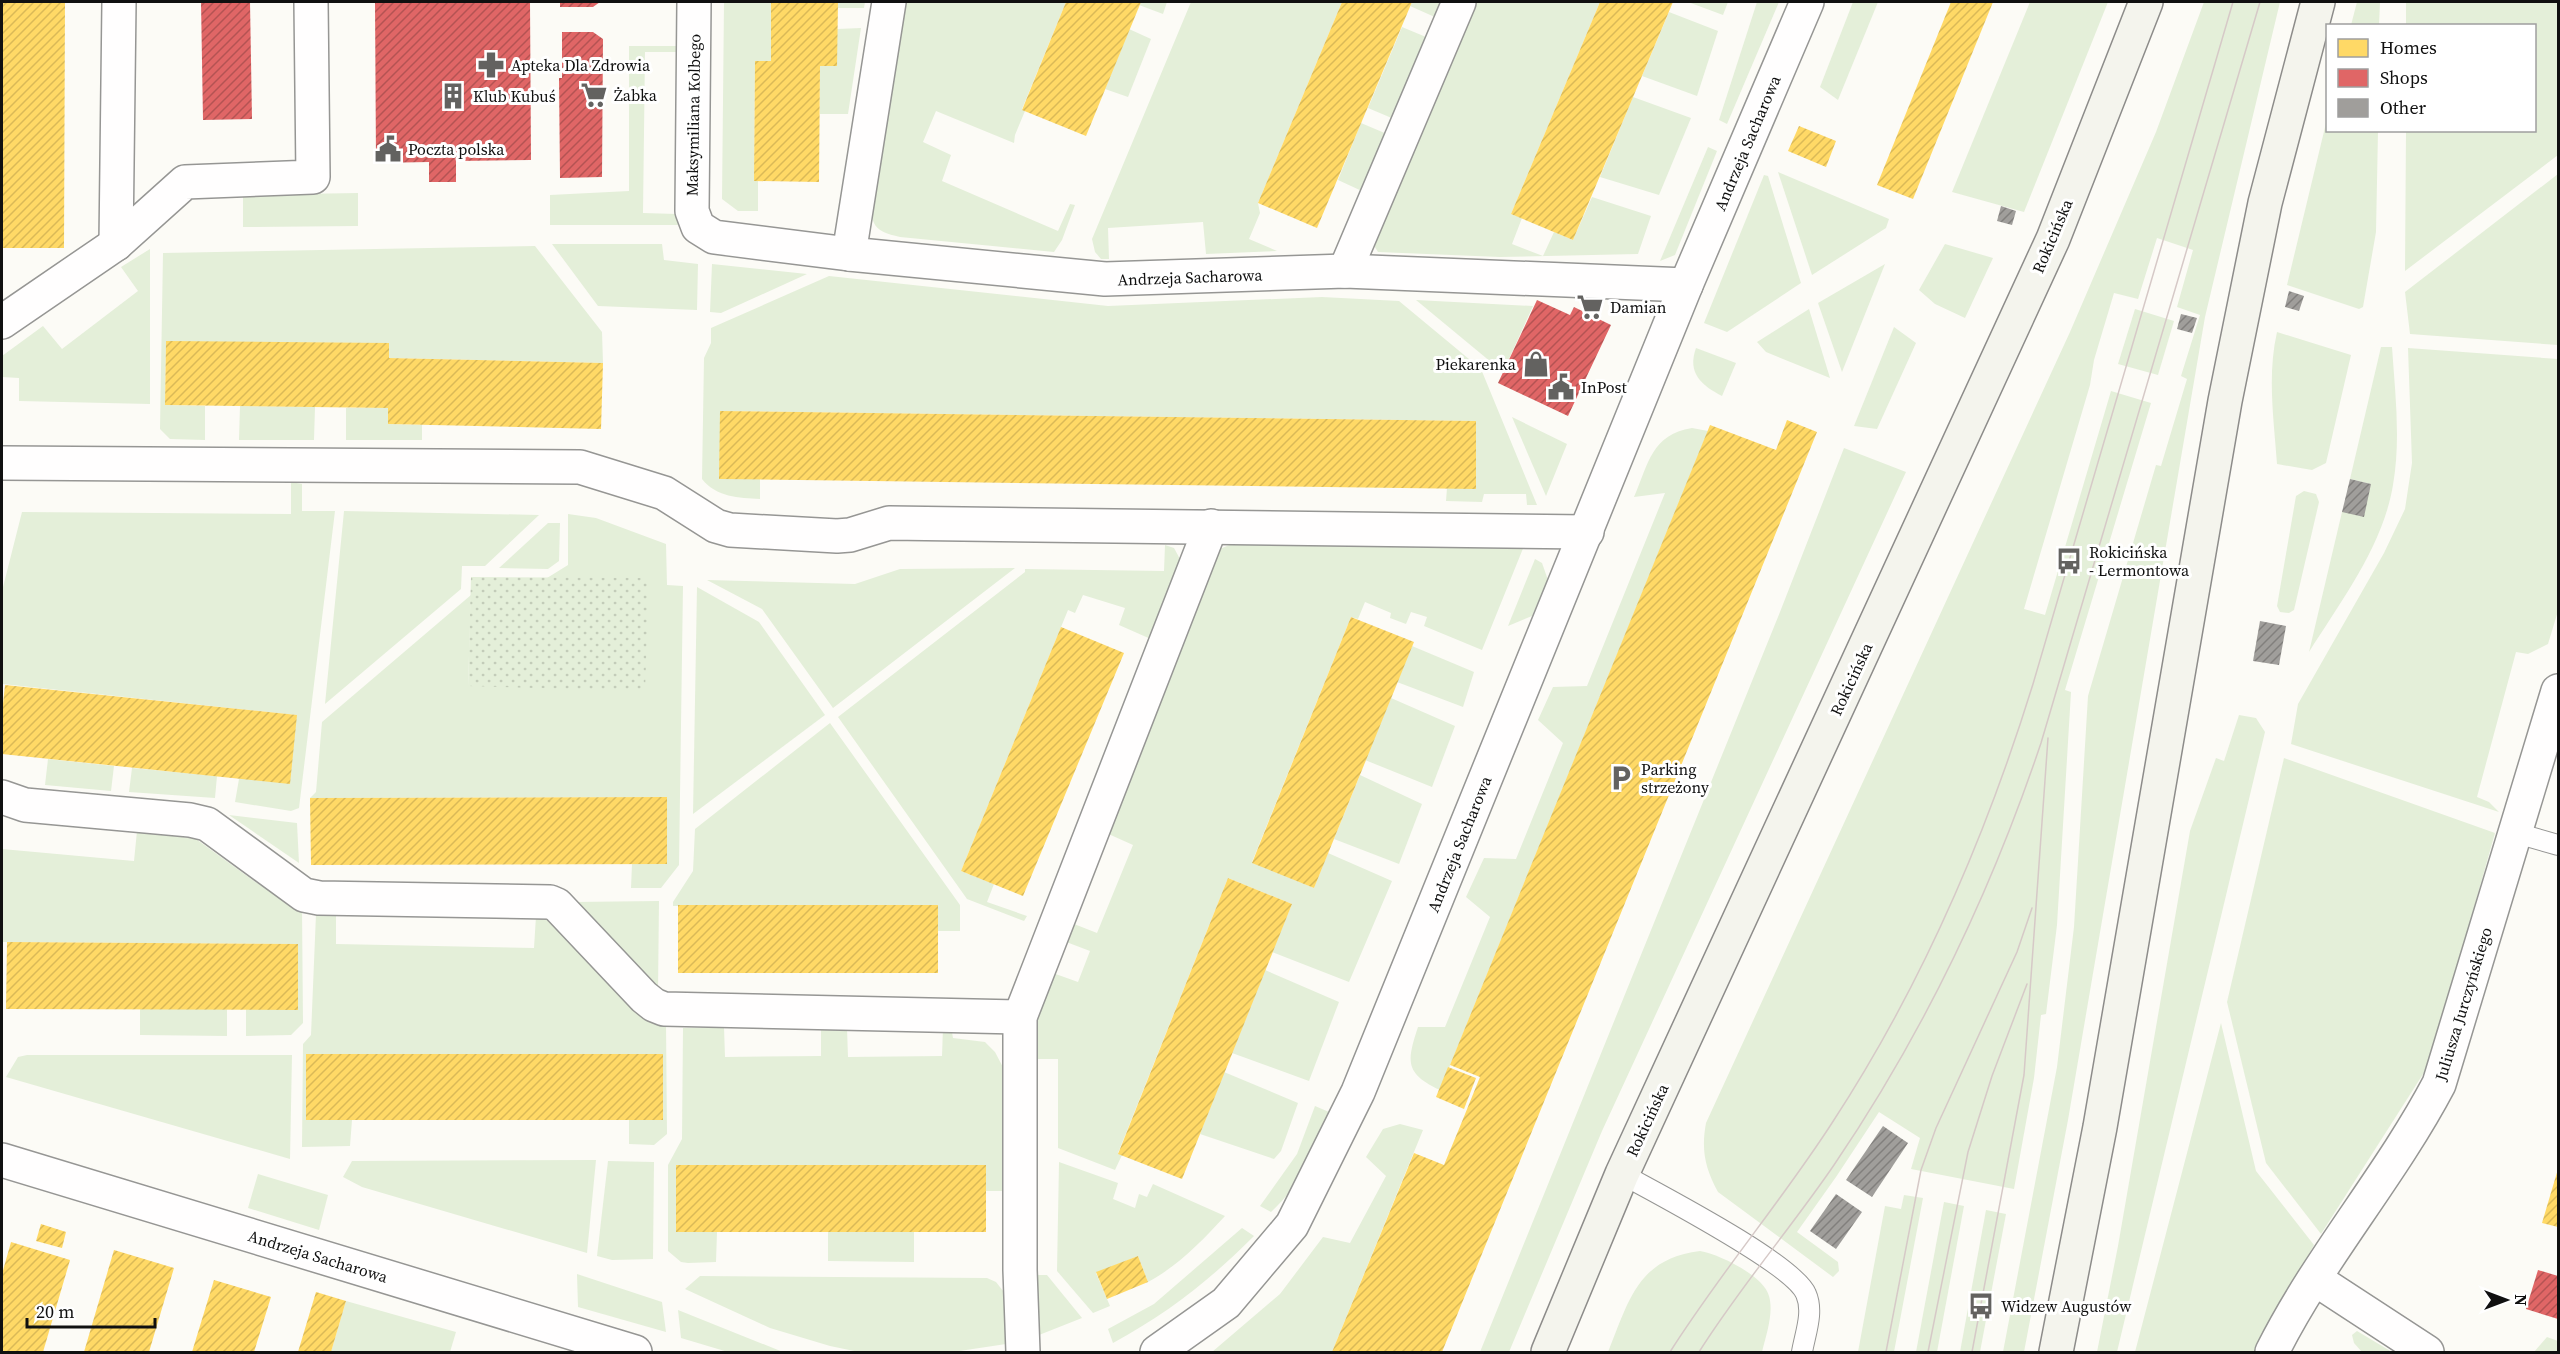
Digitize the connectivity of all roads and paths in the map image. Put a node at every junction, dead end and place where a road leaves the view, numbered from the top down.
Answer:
1 (119, 2) edge
2 (311, 2) edge
3 (694, 2) edge
4 (890, 2) edge
5 (1460, 2) edge
6 (1807, 2) edge
7 (2146, 2) edge
8 (2318, 2) edge
9 (698, 227) joint
10 (116, 244) junction
11 (849, 254) junction
12 (1345, 271) junction
13 (1686, 285) junction
14 (2, 322) edge
15 (2, 463) edge
16 (1211, 526) junction
17 (1587, 532) junction
18 (2559, 691) edge
19 (2, 797) edge
20 (2516, 833) junction
21 (2559, 845) edge
22 (1020, 1017) junction
23 (2, 1160) edge
24 (1622, 1174) junction
25 (2315, 1279) junction
26 (635, 1353) edge
27 (1023, 1353) edge
28 (1157, 1353) edge
29 (1548, 1353) edge
30 (1802, 1353) edge
31 (2056, 1353) edge
32 (2272, 1353) edge
33 (2427, 1353) edge

1 - 10 street
2 - 10 street
3 - 9 street, Maksymiliana Kolbego
4 - 11 street
5 - 12 street
6 - 13 street, Andrzeja Sacharowa
7 - 24 main road, Rokicińska
8 - 31 main road
9 - 11 street, Andrzeja Sacharowa
10 - 14 street
11 - 12 street, Andrzeja Sacharowa
12 - 13 street, Andrzeja Sacharowa
13 - 17 street, Andrzeja Sacharowa
15 - 16 street
16 - 17 street
16 - 22 street
17 - 28 street, Andrzeja Sacharowa
18 - 20 street, Juliusza Jurczyńskiego
19 - 22 street
20 - 21 lane
20 - 25 street, Juliusza Jurczyńskiego
22 - 27 street
23 - 26 street, Andrzeja Sacharowa
24 - 29 main road, Rokicińska
24 - 30 lane
25 - 32 street, Juliusza Jurczyńskiego
25 - 33 street

